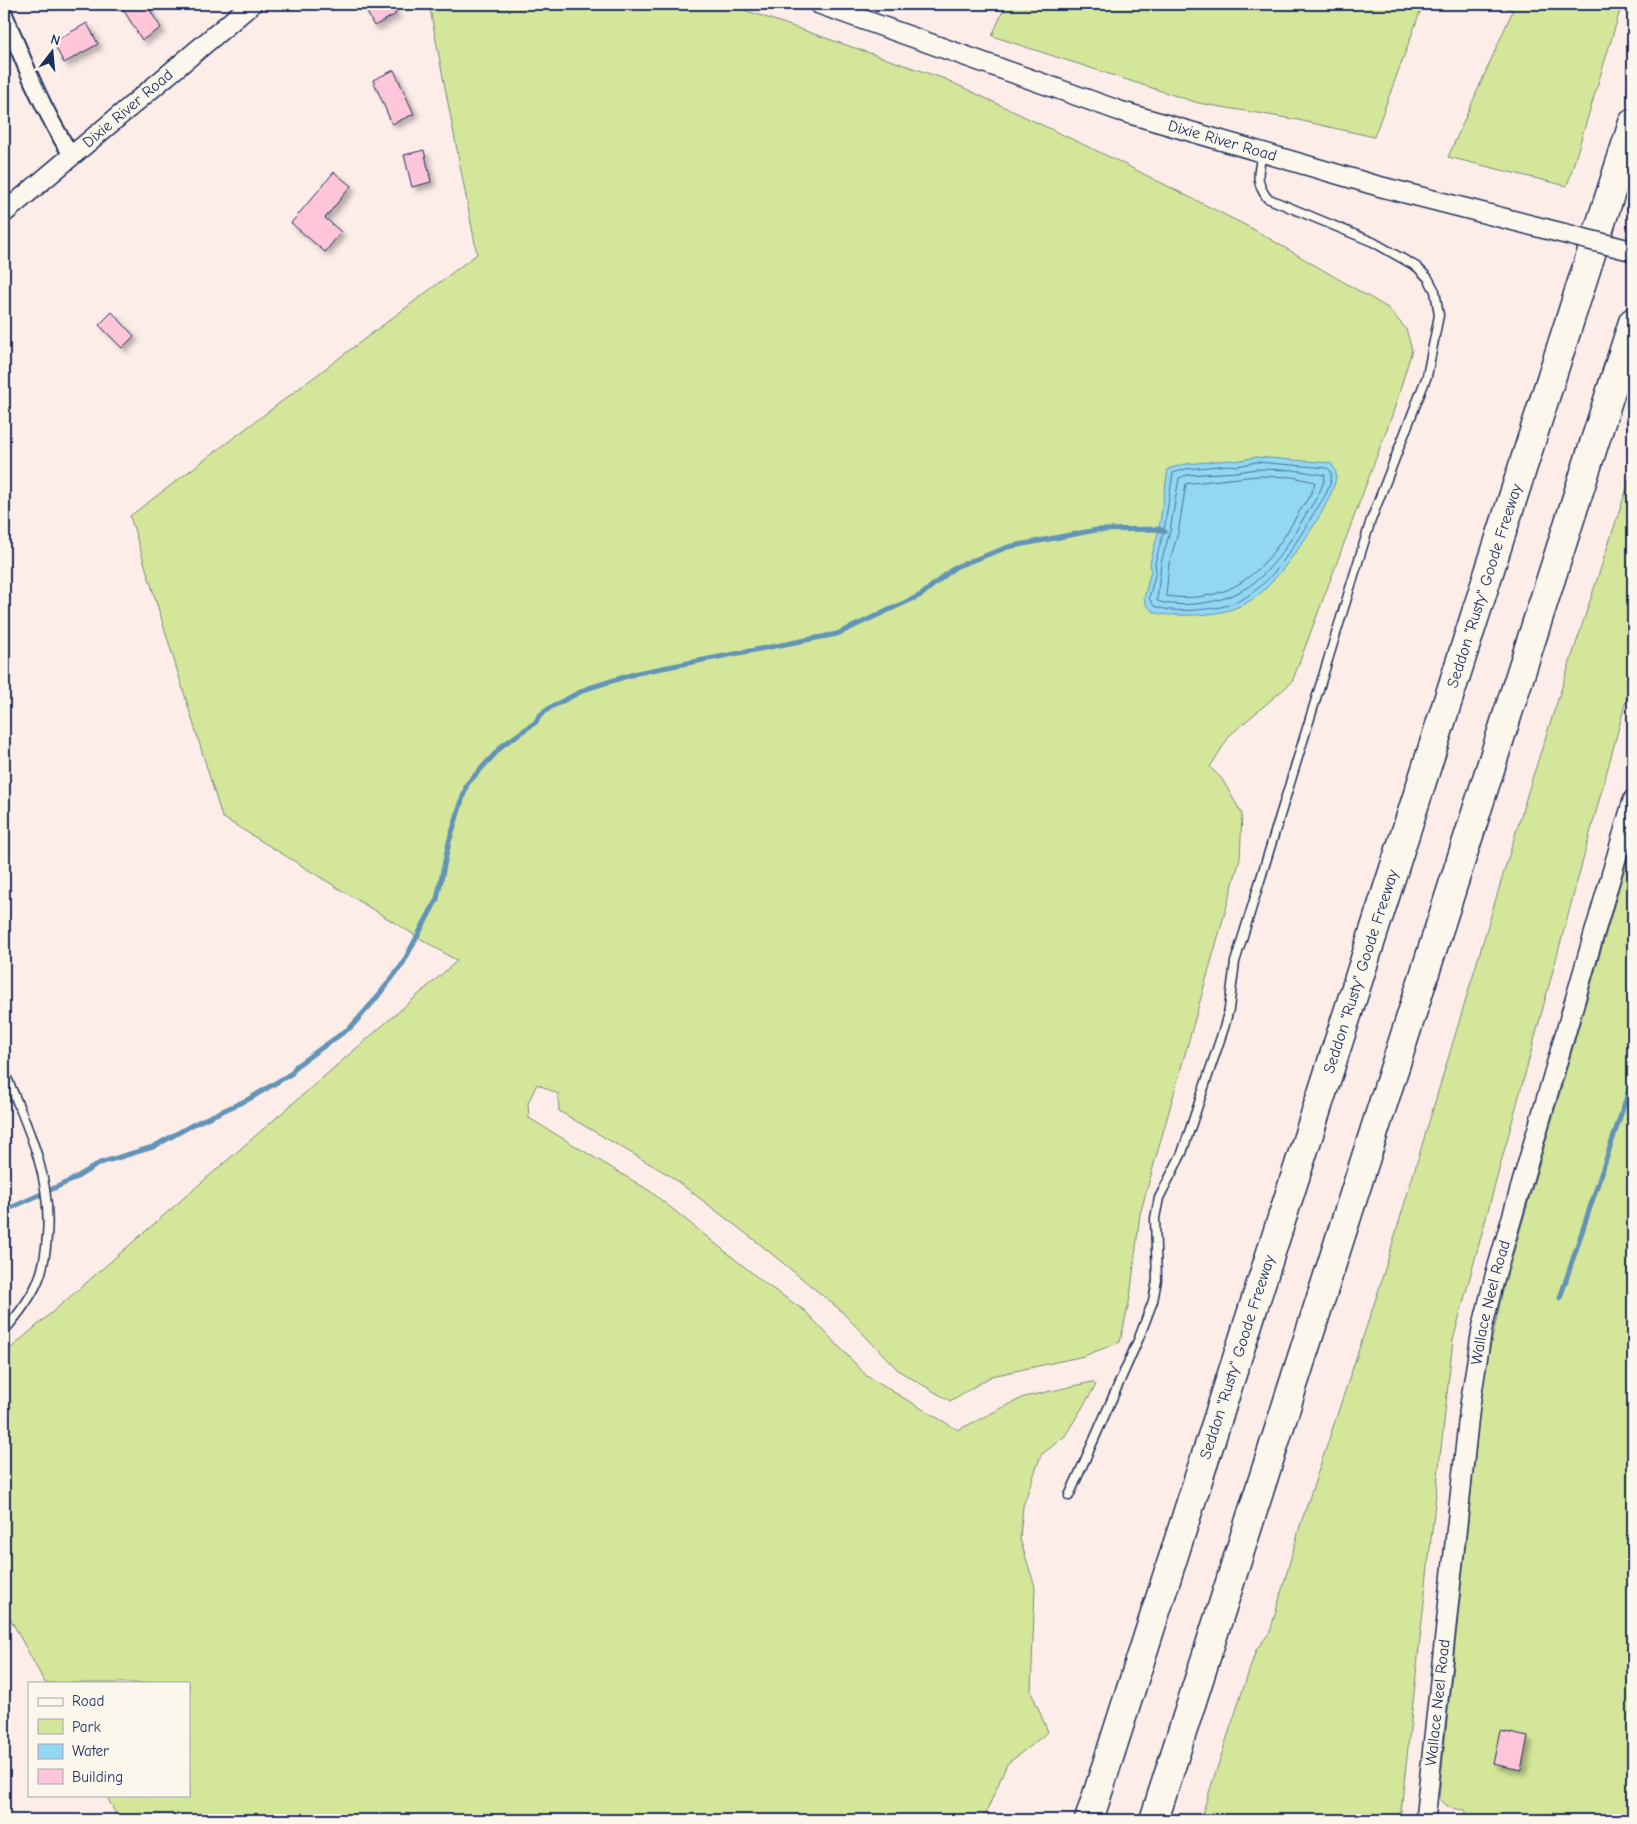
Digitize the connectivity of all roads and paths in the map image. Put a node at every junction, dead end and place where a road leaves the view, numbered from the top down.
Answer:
1 (252, 4) edge
2 (819, 4) edge
3 (4, 13) edge
4 (1633, 123) edge
5 (1262, 154) junction
6 (72, 156) junction
7 (4, 213) edge
8 (1633, 251) edge
9 (1633, 322) edge
10 (1633, 800) edge
11 (4, 1071) edge
12 (4, 1331) edge
13 (1069, 1496) dead end
14 (1089, 1820) edge
15 (1154, 1820) edge
16 (1425, 1820) edge

1 - 6 street, Dixie River Road
2 - 5 street, Dixie River Road
3 - 6 street
4 - 14 highway, Seddon "Rusty" Goode Freeway
5 - 8 street, Dixie River Road, bridge
5 - 13 lane
6 - 7 street, Dixie River Road
9 - 15 highway
10 - 16 street, Wallace Neel Road
11 - 12 lane

